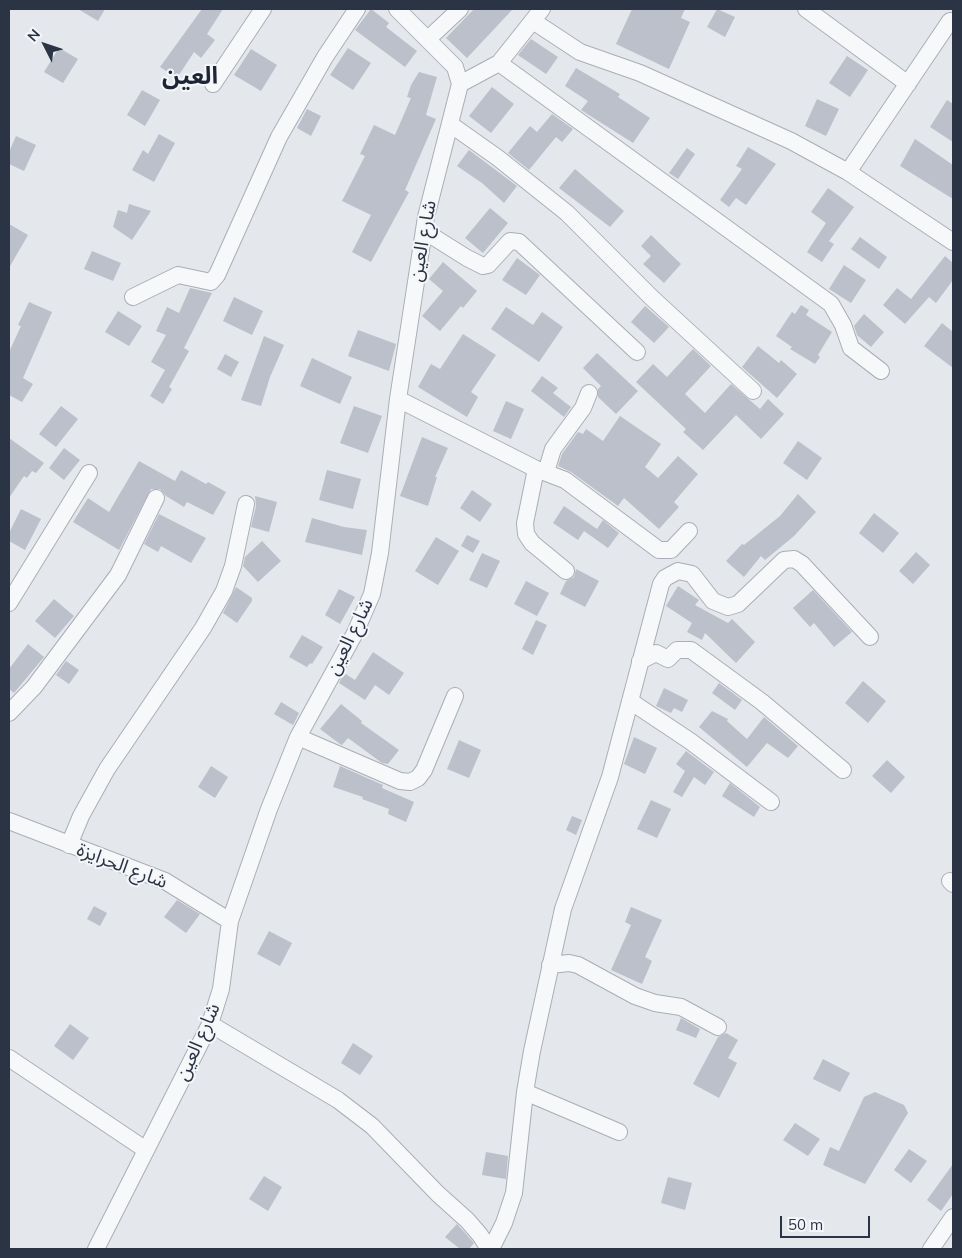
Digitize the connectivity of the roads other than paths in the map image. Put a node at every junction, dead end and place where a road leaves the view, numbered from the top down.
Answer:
1 (263, 9) edge
2 (357, 9) edge
3 (397, 9) edge
4 (460, 9) edge
5 (806, 9) edge
6 (538, 15) edge
7 (950, 21) dead end
8 (428, 39) junction
9 (499, 63) junction
10 (213, 84) dead end
11 (460, 84) junction
12 (908, 84) junction
13 (450, 124) junction
14 (848, 172) junction
15 (424, 231) junction
16 (953, 242) edge
17 (133, 297) dead end
18 (637, 352) dead end
19 (881, 371) dead end
20 (753, 391) dead end
21 (589, 393) dead end
22 (398, 399) junction
23 (541, 470) junction
24 (89, 473) dead end
25 (156, 498) dead end
26 (246, 504) dead end
27 (688, 531) dead end
28 (566, 571) dead end
29 (9, 603) edge
30 (870, 637) dead end
31 (640, 661) junction
32 (454, 696) dead end
33 (630, 701) junction
34 (9, 713) edge
35 (298, 737) junction
36 (843, 770) dead end
37 (771, 802) dead end
38 (9, 821) edge
39 (69, 846) junction
40 (230, 922) junction
41 (550, 965) junction
42 (210, 1024) junction
43 (718, 1027) dead end
44 (9, 1058) edge
45 (525, 1092) junction
46 (620, 1132) dead end
47 (146, 1150) junction
48 (953, 1217) edge
49 (96, 1249) edge
50 (490, 1249) edge
51 (931, 1249) edge

1 - 10 street
2 - 17 street
3 - 8 street
4 - 8 street
5 - 12 street
6 - 9 street
6 - 14 street
7 - 12 street
8 - 11 street
9 - 11 street
9 - 19 street
11 - 13 street, شارع العين
12 - 14 street
13 - 15 street, شارع العين
13 - 20 street
14 - 16 street
15 - 18 street
15 - 22 street, شارع العين
21 - 23 street
22 - 23 street
22 - 35 street, شارع العين
23 - 27 street
23 - 28 street
24 - 29 street
25 - 34 street
26 - 39 street
30 - 31 street
31 - 33 street
31 - 36 street
32 - 35 street
33 - 37 street
33 - 41 street
35 - 40 street, شارع العين
38 - 39 street, شارع الحرايزة
39 - 40 street, شارع الحرايزة
40 - 42 street, شارع العين
41 - 43 street
41 - 45 street
42 - 47 street, شارع العين
42 - 50 street
44 - 47 street
45 - 46 street
45 - 50 street
47 - 49 street, شارع العين
48 - 51 street

